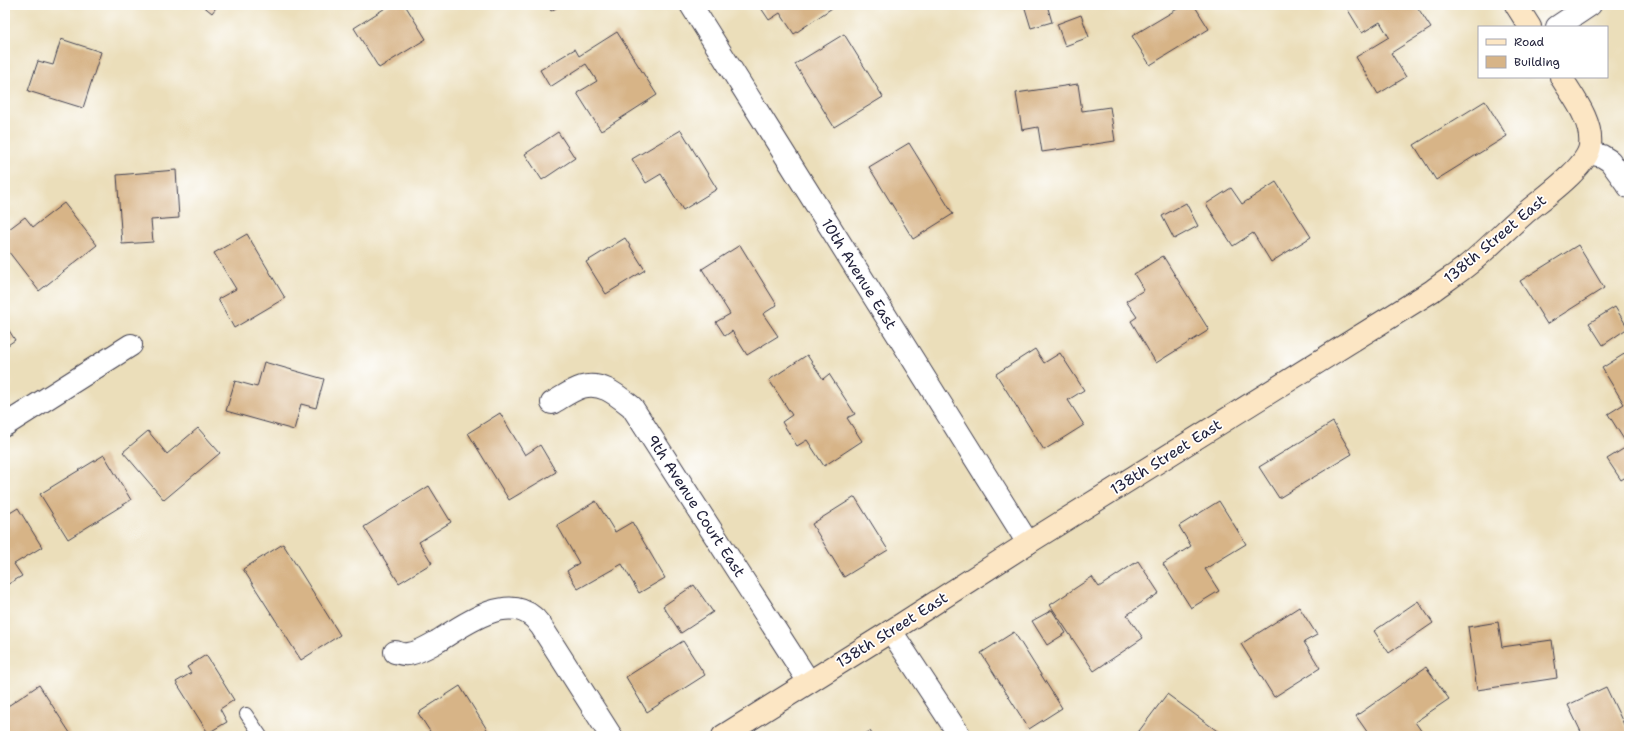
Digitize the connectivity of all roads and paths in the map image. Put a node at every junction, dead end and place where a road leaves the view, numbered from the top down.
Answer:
1 (691, 5) edge
2 (1516, 5) edge
3 (1590, 5) edge
4 (1529, 26) edge
5 (1558, 26) edge
6 (1562, 78) edge
7 (1589, 153) junction
8 (1629, 187) edge
9 (131, 345) dead end
10 (552, 403) dead end
11 (5, 425) edge
12 (1028, 543) junction
13 (891, 631) junction
14 (395, 652) dead end
15 (810, 682) junction
16 (246, 714) dead end
17 (261, 736) edge
18 (611, 736) edge
19 (723, 736) edge
20 (960, 736) edge

1 - 12 street, 10th Avenue East
2 - 4 street
3 - 5 street
6 - 7 street
7 - 8 street
7 - 12 street, 138th Street East
9 - 11 street
10 - 15 street, 9th Avenue Court East
12 - 13 street, 138th Street East
13 - 15 street, 138th Street East
13 - 20 street
14 - 18 street
15 - 19 street, 138th Street East
16 - 17 lane

